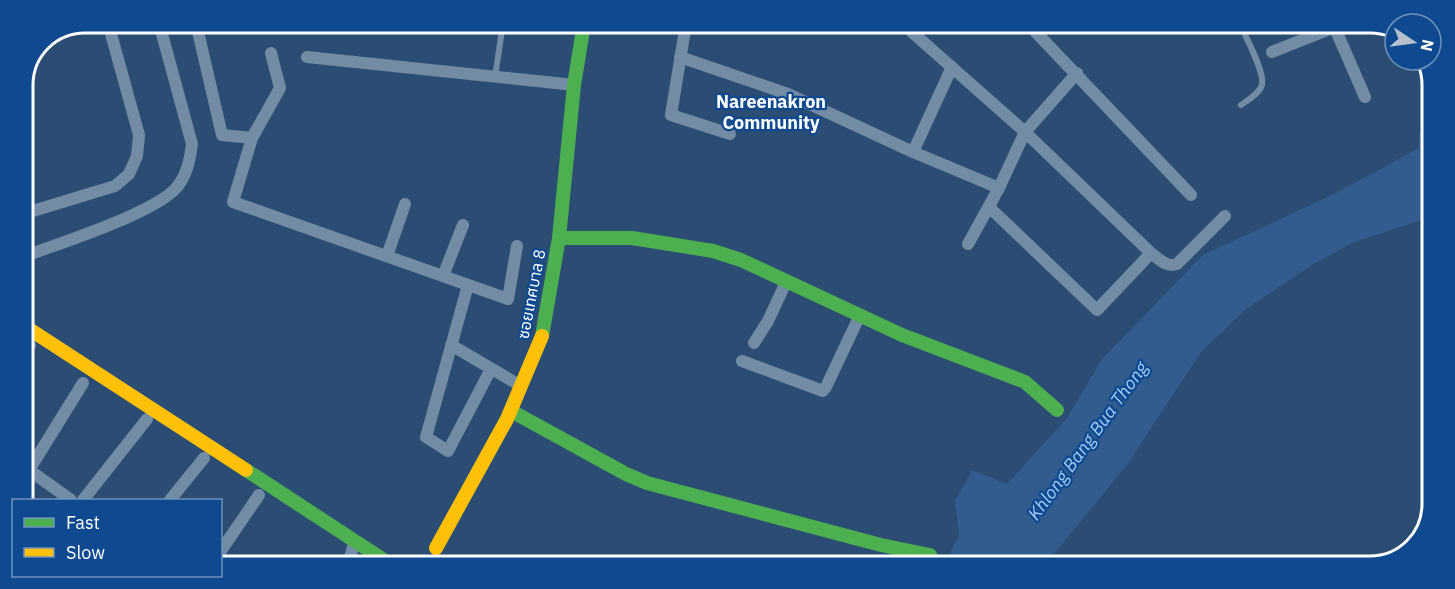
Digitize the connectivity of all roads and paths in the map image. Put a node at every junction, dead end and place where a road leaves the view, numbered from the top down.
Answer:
1 (111, 33) edge
2 (162, 33) edge
3 (198, 33) edge
4 (502, 33) edge
5 (583, 33) edge
6 (684, 33) edge
7 (913, 33) edge
8 (1037, 33) edge
9 (1244, 33) edge
10 (1320, 33) edge
11 (1338, 33) edge
12 (1272, 52) dead end
13 (271, 53) dead end
14 (307, 57) dead end
15 (680, 57) junction
16 (952, 67) junction
17 (1077, 73) junction
18 (495, 77) junction
19 (574, 85) junction
20 (1365, 98) dead end
21 (1241, 105) dead end
22 (1025, 132) junction
23 (730, 134) dead end
24 (252, 138) junction
25 (913, 152) junction
26 (999, 188) junction
27 (1191, 195) dead end
28 (405, 204) dead end
29 (989, 207) junction
30 (33, 211) edge
31 (1225, 216) dead end
32 (463, 225) dead end
33 (559, 238) junction
34 (968, 244) dead end
35 (517, 246) dead end
36 (33, 252) edge
37 (1151, 253) junction
38 (387, 256) junction
39 (443, 276) junction
40 (786, 282) junction
41 (468, 285) junction
42 (860, 315) junction
43 (33, 332) edge
44 (754, 343) dead end
45 (451, 345) junction
46 (741, 361) dead end
47 (491, 369) junction
48 (83, 384) dead end
49 (521, 386) junction
50 (1057, 410) dead end
51 (511, 411) junction
52 (147, 419) dead end
53 (204, 458) dead end
54 (33, 459) edge
55 (33, 474) edge
56 (259, 495) dead end
57 (68, 499) edge
58 (85, 499) edge
59 (173, 499) edge
60 (355, 541) junction
61 (436, 548) dead end
62 (222, 549) edge
63 (930, 555) dead end
64 (350, 556) edge
65 (375, 556) edge

1 - 30 street
2 - 36 street
3 - 24 street
4 - 18 lane
5 - 19 street, ซอยเทศบาล 8
6 - 15 street
7 - 16 street
8 - 17 street
9 - 21 lane
10 - 12 street
11 - 20 street
13 - 24 street
14 - 18 street
15 - 23 street
15 - 25 street
16 - 22 street
16 - 25 street
17 - 22 street
17 - 27 street
18 - 19 street
19 - 33 street, ซอยเทศบาล 8
22 - 26 street
22 - 37 street
24 - 38 street
25 - 26 street
26 - 29 street
28 - 38 street
29 - 34 street
29 - 37 street
31 - 37 street
32 - 39 street
33 - 40 street
33 - 49 street, ซอยเทศบาล 8
35 - 41 street
38 - 39 street
39 - 41 street
40 - 42 street
40 - 44 street
41 - 45 street
42 - 46 street
42 - 50 street
43 - 60 street
45 - 47 street
45 - 47 street
47 - 49 street
48 - 54 street
49 - 51 street, ซอยเทศบาล 8
51 - 61 street, ซอยเทศบาล 8
51 - 63 street
52 - 58 street
53 - 59 street
55 - 57 street
56 - 62 street
60 - 64 street
60 - 65 street

